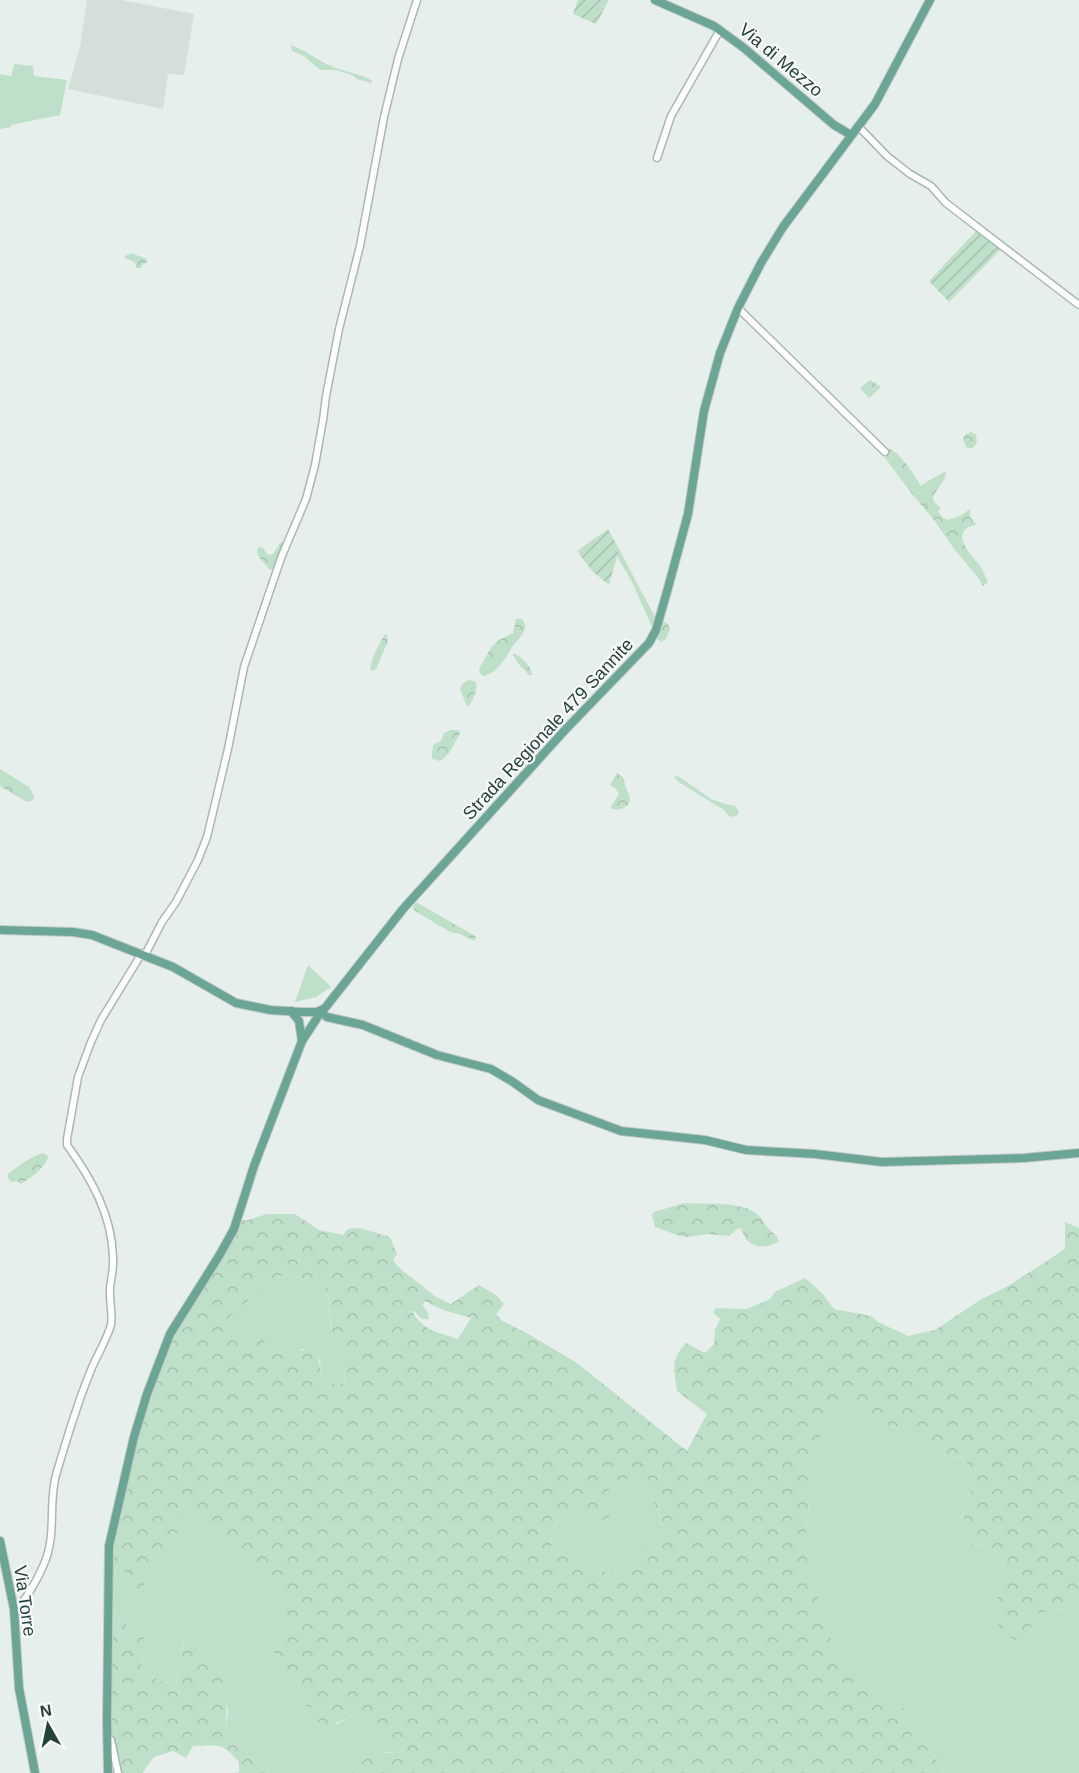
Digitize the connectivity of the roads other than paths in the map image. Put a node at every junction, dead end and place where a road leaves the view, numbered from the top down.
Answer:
1 (417, 0) edge
2 (655, 0) edge
3 (930, 0) edge
4 (720, 30) junction
5 (858, 126) junction
6 (851, 135) junction
7 (657, 158) dead end
8 (1079, 305) edge
9 (738, 308) junction
10 (885, 452) dead end
11 (0, 930) edge
12 (144, 954) junction
13 (291, 1011) junction
14 (319, 1011) junction
15 (302, 1041) junction
16 (1079, 1153) edge
17 (0, 1541) edge
18 (14, 1609) junction
19 (108, 1740) junction
20 (35, 1773) edge
21 (108, 1773) edge
22 (118, 1773) edge

1 - 12 street
2 - 4 main road, Via di Mezzo
3 - 5 main road, Strada Regionale 479 Sannite
4 - 6 main road, Via di Mezzo
4 - 7 street
5 - 6 main road, Strada Regionale 479 Sannite
5 - 8 street
6 - 9 main road, Strada Regionale 479 Sannite
9 - 10 street
9 - 14 main road, Strada Regionale 479 Sannite
11 - 12 main road
12 - 13 main road
12 - 18 street
13 - 14 main road
13 - 15 main road
14 - 15 main road, Strada Regionale 479 Sannite
14 - 16 main road
15 - 19 main road, Strada Regionale 479 Sannite
17 - 18 main road, Via Torre
18 - 20 main road, Via Torre
19 - 21 main road, Strada Regionale 479 Sannite
19 - 22 street

